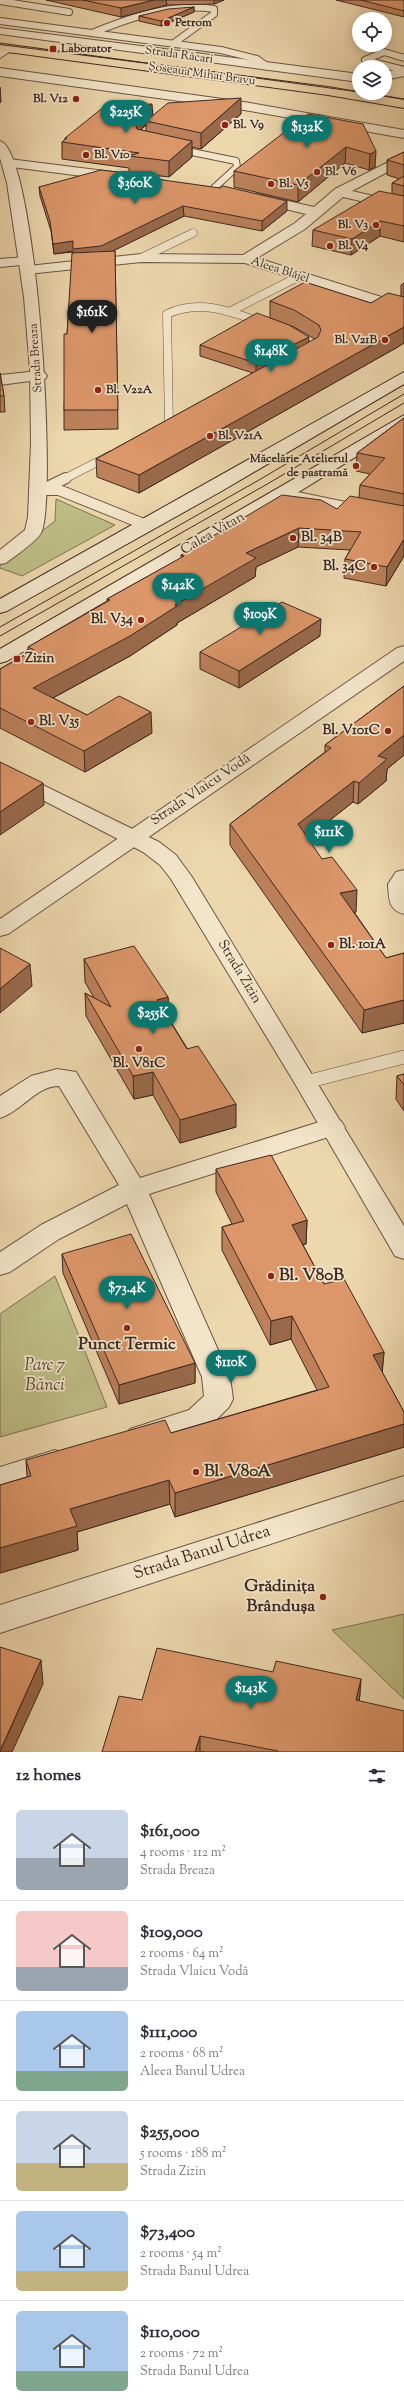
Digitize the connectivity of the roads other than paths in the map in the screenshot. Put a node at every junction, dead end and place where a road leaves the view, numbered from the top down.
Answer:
1 (0, 1) edge
2 (69, 12) dead end
3 (0, 21) edge
4 (0, 31) edge
5 (91, 34) junction
6 (174, 43) junction
7 (3, 51) edge
8 (404, 58) edge
9 (268, 67) junction
10 (404, 71) edge
11 (0, 72) edge
12 (392, 74) edge
13 (352, 77) edge
14 (186, 97) junction
15 (404, 104) edge
16 (175, 106) edge
17 (404, 134) edge
18 (170, 148) edge
19 (3, 153) edge
20 (404, 158) edge
21 (135, 178) edge
22 (198, 186) edge
23 (214, 188) junction
24 (228, 192) edge
25 (340, 192) junction
26 (243, 195) edge
27 (404, 207) edge
28 (316, 212) junction
29 (193, 233) dead end
30 (141, 258) junction
31 (246, 259) junction
32 (0, 263) edge
33 (27, 265) junction
34 (298, 276) junction
35 (404, 309) edge
36 (231, 312) junction
37 (273, 327) edge
38 (39, 376) junction
39 (404, 377) edge
40 (0, 380) edge
41 (404, 420) edge
42 (169, 426) edge
43 (121, 450) edge
44 (39, 491) junction
45 (282, 494) junction
46 (404, 520) edge
47 (146, 525) junction
48 (0, 559) edge
49 (1, 606) edge
50 (402, 655) edge
51 (0, 657) edge
52 (0, 770) edge
53 (132, 837) junction
54 (404, 877) edge
55 (404, 908) edge
56 (0, 929) edge
57 (404, 1057) edge
58 (306, 1082) junction
59 (0, 1108) edge
60 (332, 1127) junction
61 (134, 1190) junction
62 (404, 1249) edge
63 (0, 1265) edge
64 (115, 1444) edge
65 (77, 1456) edge
66 (0, 1478) edge
67 (404, 1488) edge
68 (0, 1619) edge

1 - 2 lane
3 - 5 lane
4 - 9 street, Strada Răcari
5 - 6 lane
5 - 6 lane
6 - 9 lane
7 - 15 main road, Șoseaua Mihai Bravu
8 - 10 lane
9 - 13 street, Strada Răcari
10 - 12 street
11 - 14 street, Șoseaua Mihai Bravu
14 - 16 lane
14 - 17 street, Șoseaua Mihai Bravu
18 - 23 lane
19 - 21 street
19 - 33 street, Strada Breaza
20 - 25 street, Aleea Blăjel
22 - 23 street
23 - 24 street
25 - 27 street
25 - 28 street, Aleea Blăjel
26 - 28 street
28 - 31 street, Aleea Blăjel
29 - 30 lane
30 - 31 street
30 - 33 street
31 - 34 street, Aleea Blăjel
32 - 33 street
33 - 38 street, Strada Breaza
34 - 35 street, Aleea Blăjel
34 - 36 lane
36 - 37 lane
36 - 42 lane
38 - 40 street
38 - 44 street, Strada Breaza
39 - 47 street
41 - 45 street, Calea Vitan
43 - 44 lane
44 - 47 lane
44 - 48 street, Strada Breaza
45 - 46 street
45 - 51 street, Calea Vitan
47 - 49 street
50 - 53 street, Strada Vlaicu Vodă
52 - 53 street, Strada Zizin
53 - 56 street, Strada Vlaicu Vodă
53 - 58 street, Strada Zizin
54 - 55 street
57 - 58 lane
58 - 60 street, Strada Zizin
59 - 61 street
60 - 61 street
60 - 62 street, Strada Zizin
61 - 63 street
61 - 64 street
65 - 66 street
67 - 68 street, Strada Banul Udrea

